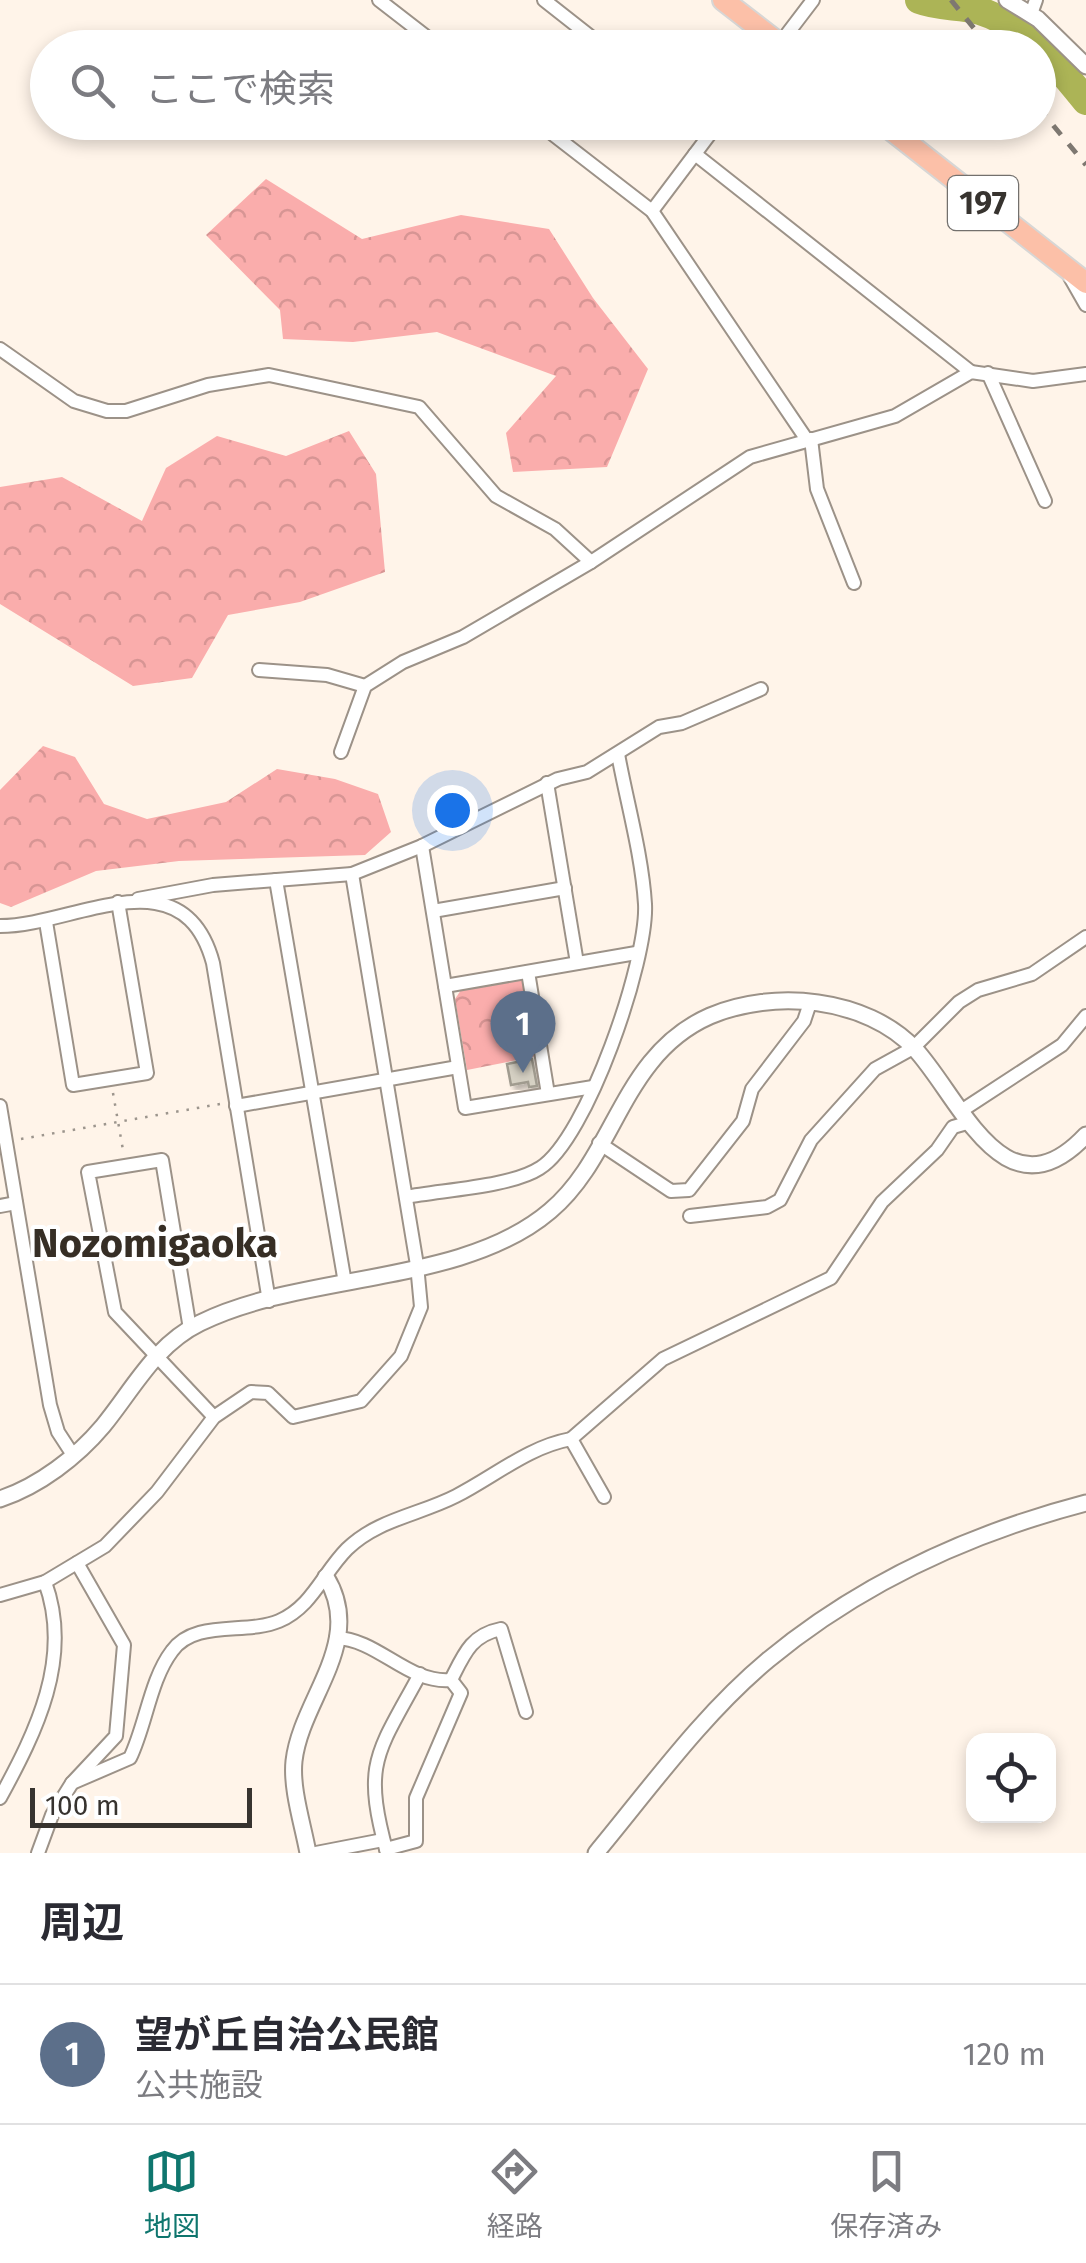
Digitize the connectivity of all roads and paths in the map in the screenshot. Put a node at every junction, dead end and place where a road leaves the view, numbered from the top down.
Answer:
1 (379, 0) edge
2 (544, 0) edge
3 (723, 0) edge
4 (813, 0) edge
5 (1007, 0) edge
6 (1034, 7) edge
7 (418, 30) edge
8 (582, 30) edge
9 (760, 30) edge
10 (791, 30) edge
11 (1054, 30) edge
12 (1056, 32) edge
13 (1086, 66) edge
14 (561, 140) edge
15 (703, 140) edge
16 (904, 140) edge
17 (695, 154) junction
18 (652, 211) junction
19 (1062, 264) junction
20 (1086, 283) edge
21 (1086, 305) edge
22 (0, 349) edge
23 (971, 372) junction
24 (988, 373) junction
25 (1086, 374) edge
26 (809, 440) junction
27 (1046, 501) dead end
28 (591, 562) junction
29 (854, 583) dead end
30 (260, 670) dead end
31 (365, 686) junction
32 (761, 689) dead end
33 (341, 752) dead end
34 (618, 754) junction
35 (547, 783) junction
36 (422, 846) junction
37 (352, 874) junction
38 (276, 880) junction
39 (565, 888) junction
40 (138, 899) junction
41 (118, 902) junction
42 (433, 912) junction
43 (46, 922) junction
44 (0, 926) edge
45 (1086, 937) edge
46 (636, 953) junction
47 (577, 964) junction
48 (528, 972) junction
49 (445, 986) junction
50 (810, 1002) junction
51 (1086, 1016) edge
52 (914, 1048) junction
53 (458, 1067) junction
54 (111, 1079) junction
55 (386, 1079) junction
56 (593, 1087) junction
57 (312, 1092) junction
58 (548, 1094) junction
59 (231, 1104) junction
60 (0, 1106) edge
61 (964, 1117) junction
62 (118, 1122) junction
63 (1086, 1135) edge
64 (6, 1141) junction
65 (599, 1143) junction
66 (126, 1166) junction
67 (406, 1196) junction
68 (16, 1203) junction
69 (0, 1206) edge
70 (690, 1216) dead end
71 (417, 1265) junction
72 (345, 1283) junction
73 (268, 1301) junction
74 (190, 1328) junction
75 (155, 1355) junction
76 (214, 1418) junction
77 (572, 1439) junction
78 (74, 1455) junction
79 (604, 1497) dead end
80 (0, 1499) edge
81 (1086, 1503) edge
82 (77, 1563) junction
83 (326, 1578) junction
84 (45, 1582) junction
85 (0, 1595) edge
86 (336, 1638) junction
87 (420, 1674) junction
88 (451, 1680) junction
89 (526, 1712) dead end
90 (72, 1783) junction
91 (0, 1798) edge
92 (386, 1847) edge
93 (38, 1853) edge
94 (308, 1853) edge
95 (316, 1853) edge
96 (596, 1853) edge

1 - 7 street
2 - 8 street
3 - 9 highway
4 - 10 street
5 - 6 street
6 - 11 street
12 - 13 street
14 - 18 street
15 - 17 street
16 - 19 highway, 197
17 - 18 street
17 - 23 street
18 - 26 street
19 - 20 highway, 197
19 - 21 street
22 - 28 street
23 - 24 street
23 - 26 street
24 - 25 street
24 - 27 street
26 - 28 street
26 - 29 street
28 - 31 street
30 - 31 street
31 - 33 street
32 - 34 street
34 - 35 street
34 - 46 street
35 - 36 street
35 - 39 street
36 - 37 street
36 - 42 street
37 - 38 street
37 - 55 street
38 - 40 street
38 - 57 street
39 - 42 street
39 - 47 street
40 - 41 street
40 - 59 street
41 - 43 street
41 - 54 street
42 - 49 street
43 - 44 street
43 - 54 street
45 - 52 street
46 - 47 street
46 - 56 street
47 - 48 street
48 - 49 street
48 - 58 street
49 - 53 street
50 - 52 street
50 - 65 street
50 - 65 street
51 - 61 street
52 - 61 street
52 - 70 street
53 - 55 street
53 - 58 street
54 - 62 path
55 - 57 street
55 - 67 street
56 - 58 street
56 - 67 street
57 - 59 street
57 - 72 street
59 - 62 path
59 - 73 street
60 - 64 street
61 - 63 street
61 - 77 street
62 - 64 path
62 - 66 path
64 - 68 street
65 - 71 street
66 - 74 street
66 - 75 street
67 - 71 street
68 - 69 street
68 - 78 street
71 - 72 street
71 - 76 street
72 - 73 street
73 - 74 street
74 - 75 street
75 - 76 street
75 - 78 street
76 - 82 street
77 - 79 street
77 - 83 street
78 - 80 street
81 - 96 street
82 - 84 street
82 - 90 street
83 - 86 street
83 - 90 street
84 - 85 street
84 - 91 street
86 - 87 street
86 - 94 street
87 - 88 street
87 - 92 street
88 - 89 street
88 - 92 street
90 - 93 street
92 - 95 street

